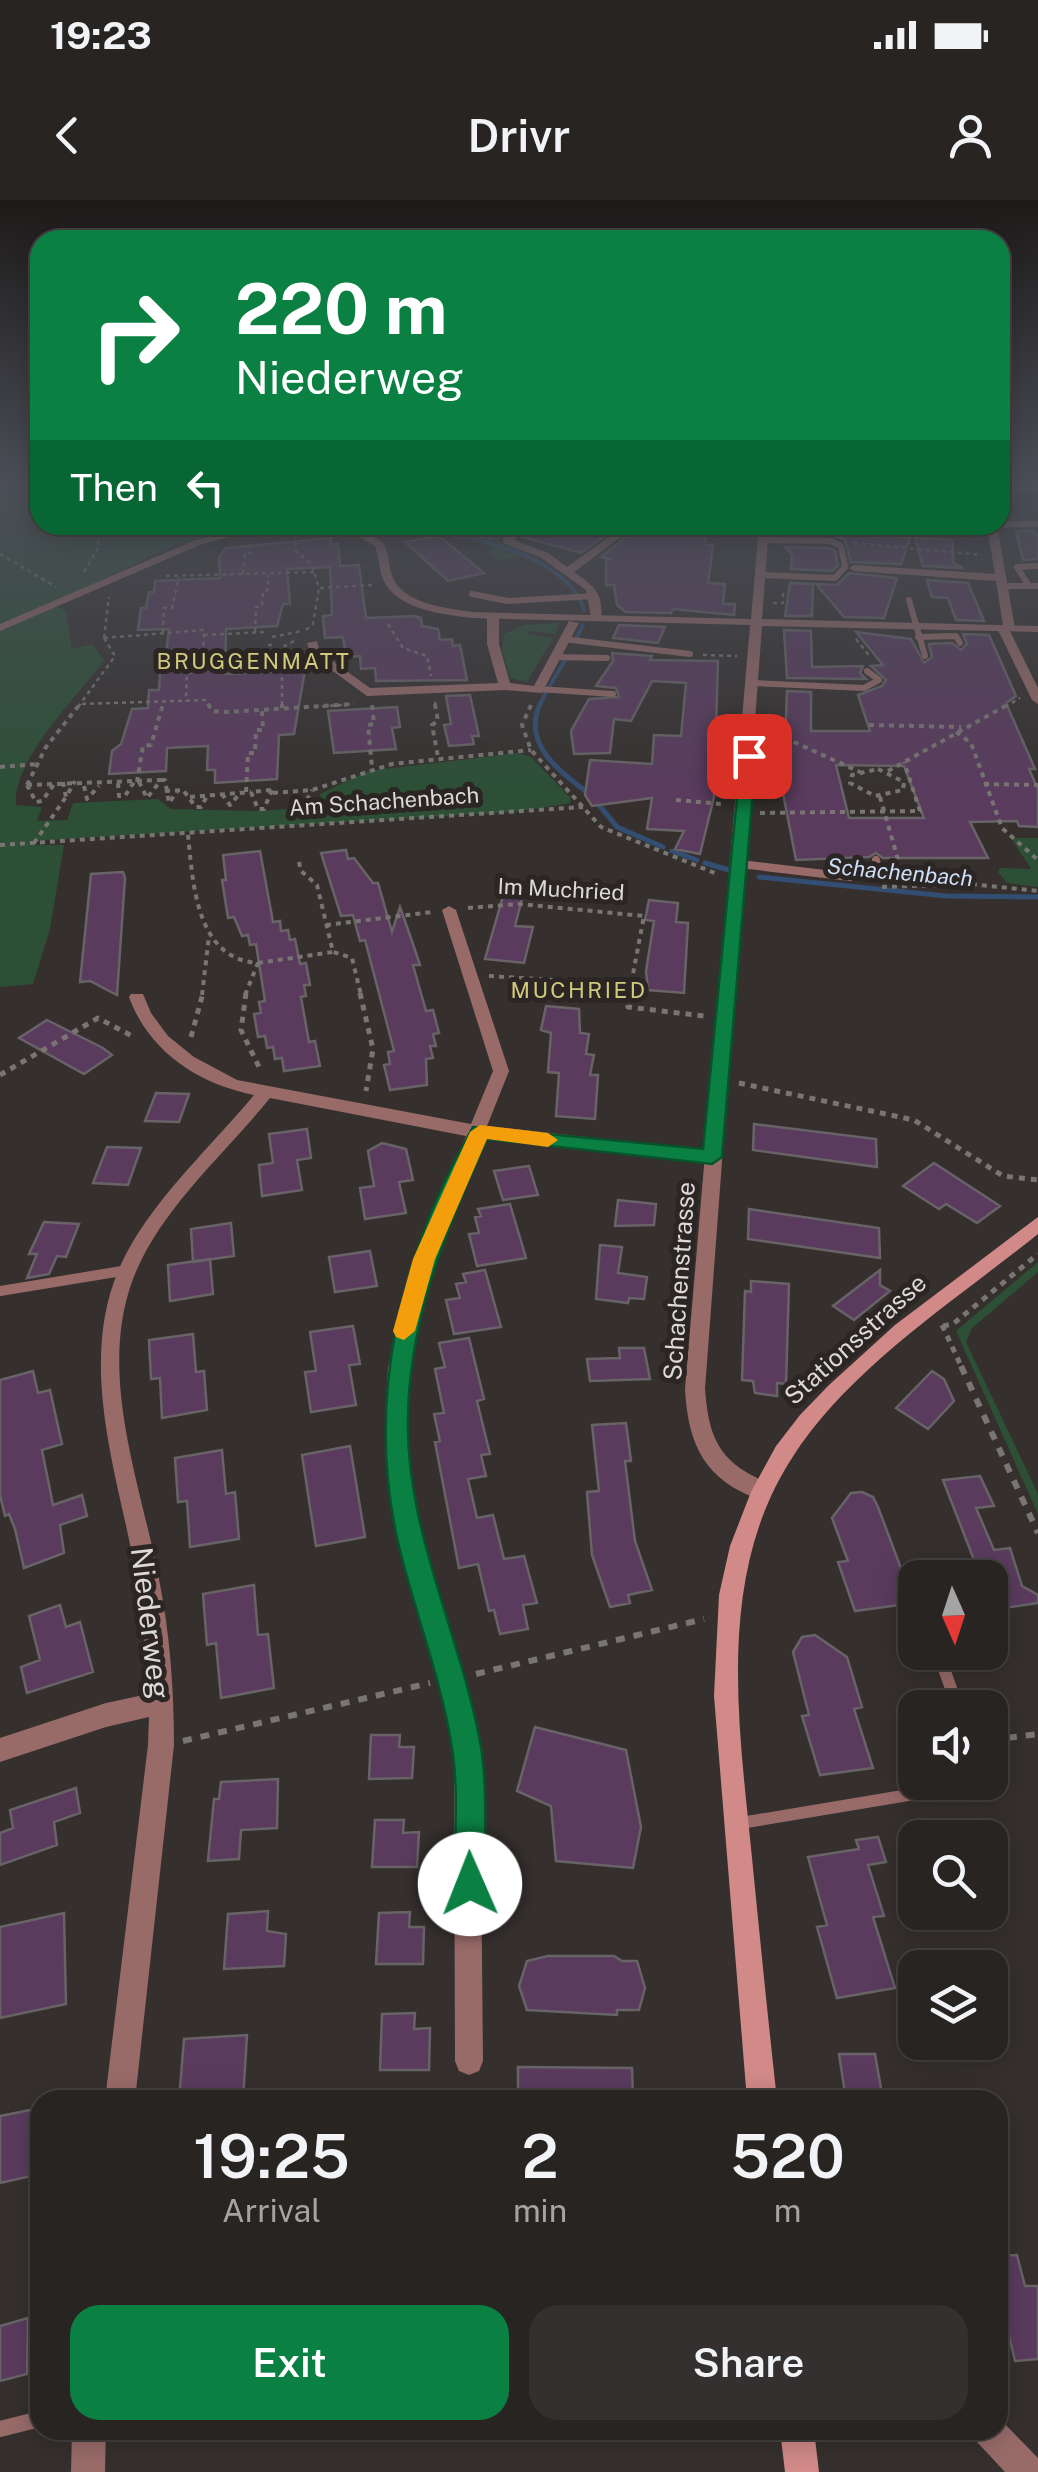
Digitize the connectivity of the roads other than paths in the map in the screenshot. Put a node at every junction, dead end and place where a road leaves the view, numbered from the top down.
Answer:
1 (93, 588) edge
2 (396, 588) edge
3 (584, 588) edge
4 (759, 588) edge
5 (1003, 588) edge
6 (472, 594) dead end
7 (592, 596) junction
8 (909, 600) dead end
9 (494, 617) junction
10 (596, 618) junction
11 (757, 621) junction
12 (574, 624) dead end
13 (0, 628) edge
14 (1006, 628) junction
15 (1038, 629) edge
16 (917, 631) junction
17 (563, 639) junction
18 (313, 643) dead end
19 (960, 644) dead end
20 (690, 654) road end
21 (924, 656) dead end
22 (554, 657) junction
23 (607, 658) dead end
24 (867, 671) dead end
25 (754, 683) junction
26 (505, 686) junction
27 (538, 690) junction
28 (613, 694) dead end
29 (1038, 700) edge
30 (876, 860) dead end
31 (740, 871) junction
32 (450, 910) road end
33 (137, 997) dead end
34 (266, 1086) junction
35 (480, 1132) junction
36 (712, 1157) junction
37 (1038, 1224) edge
38 (128, 1270) junction
39 (0, 1291) edge
40 (761, 1491) junction
41 (162, 1702) junction
42 (0, 1750) edge
43 (898, 1797) edge
44 (736, 1824) junction
45 (469, 2061) dead end
46 (121, 2090) edge
47 (761, 2090) edge
48 (30, 2422) edge
49 (0, 2430) edge
50 (89, 2440) edge
51 (799, 2440) edge
52 (998, 2440) edge
53 (88, 2472) edge
54 (802, 2472) edge
55 (1028, 2472) edge

1 - 13 street
2 - 9 street
3 - 7 street
4 - 11 street, Schachenstrasse
5 - 14 street
6 - 7 lane
7 - 10 street
8 - 16 lane
9 - 10 street
9 - 26 street
10 - 11 street
11 - 16 street
11 - 25 street, Schachenstrasse
12 - 17 street
14 - 15 street
14 - 16 street
14 - 29 street
16 - 19 lane
16 - 21 lane
17 - 20 lane
17 - 22 street
18 - 26 street
22 - 23 lane
22 - 27 street
24 - 25 lane
25 - 31 street, Schachenstrasse
26 - 27 street
27 - 28 lane
30 - 31 lane
31 - 36 street, Schachenstrasse
32 - 35 street
33 - 34 street
34 - 35 street
34 - 38 street, Niederweg
35 - 36 street
35 - 45 street
36 - 40 street, Schachenstrasse
37 - 40 main road, Stationsstrasse
38 - 39 lane
38 - 41 street, Niederweg
40 - 44 main road, Stationsstrasse
41 - 42 street
41 - 46 street, Niederweg
43 - 44 lane
44 - 47 main road, Stationsstrasse
48 - 49 lane
50 - 53 street
51 - 54 main road
52 - 55 street

